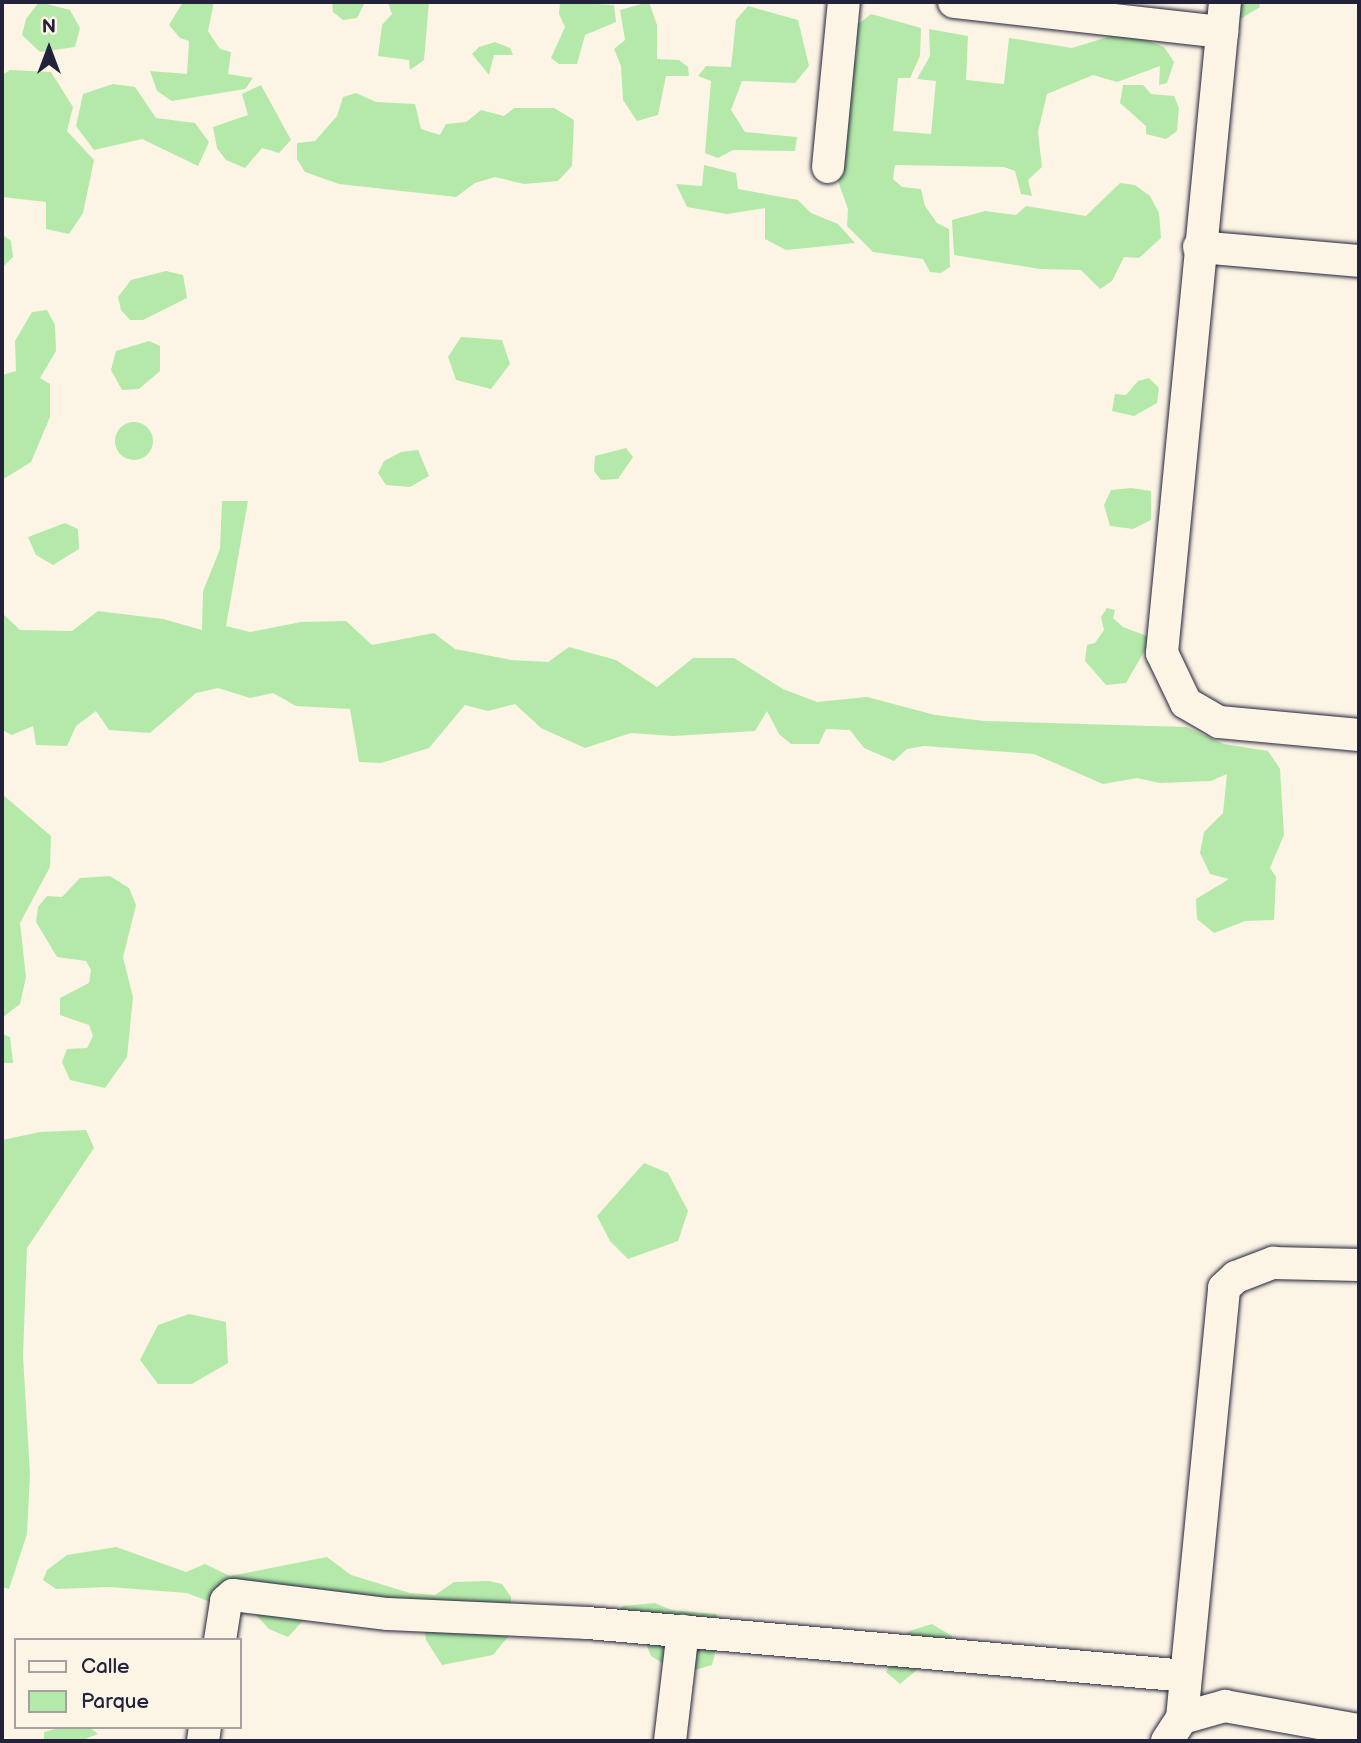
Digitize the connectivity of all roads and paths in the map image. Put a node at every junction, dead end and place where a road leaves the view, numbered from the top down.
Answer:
1 (844, 2) edge
2 (954, 2) edge
3 (1224, 17) edge
4 (828, 167) dead end
5 (1199, 247) junction
6 (1359, 261) edge
7 (1359, 735) edge
8 (1359, 1265) edge
9 (683, 1632) junction
10 (220, 1638) edge
11 (1186, 1676) junction
12 (1175, 1730) edge
13 (1359, 1730) edge
14 (670, 1741) edge

1 - 4 street
2 - 3 street
3 - 5 street
5 - 6 street
5 - 7 street
8 - 11 street
9 - 10 street
9 - 11 street
9 - 14 street
11 - 12 street
12 - 13 street

